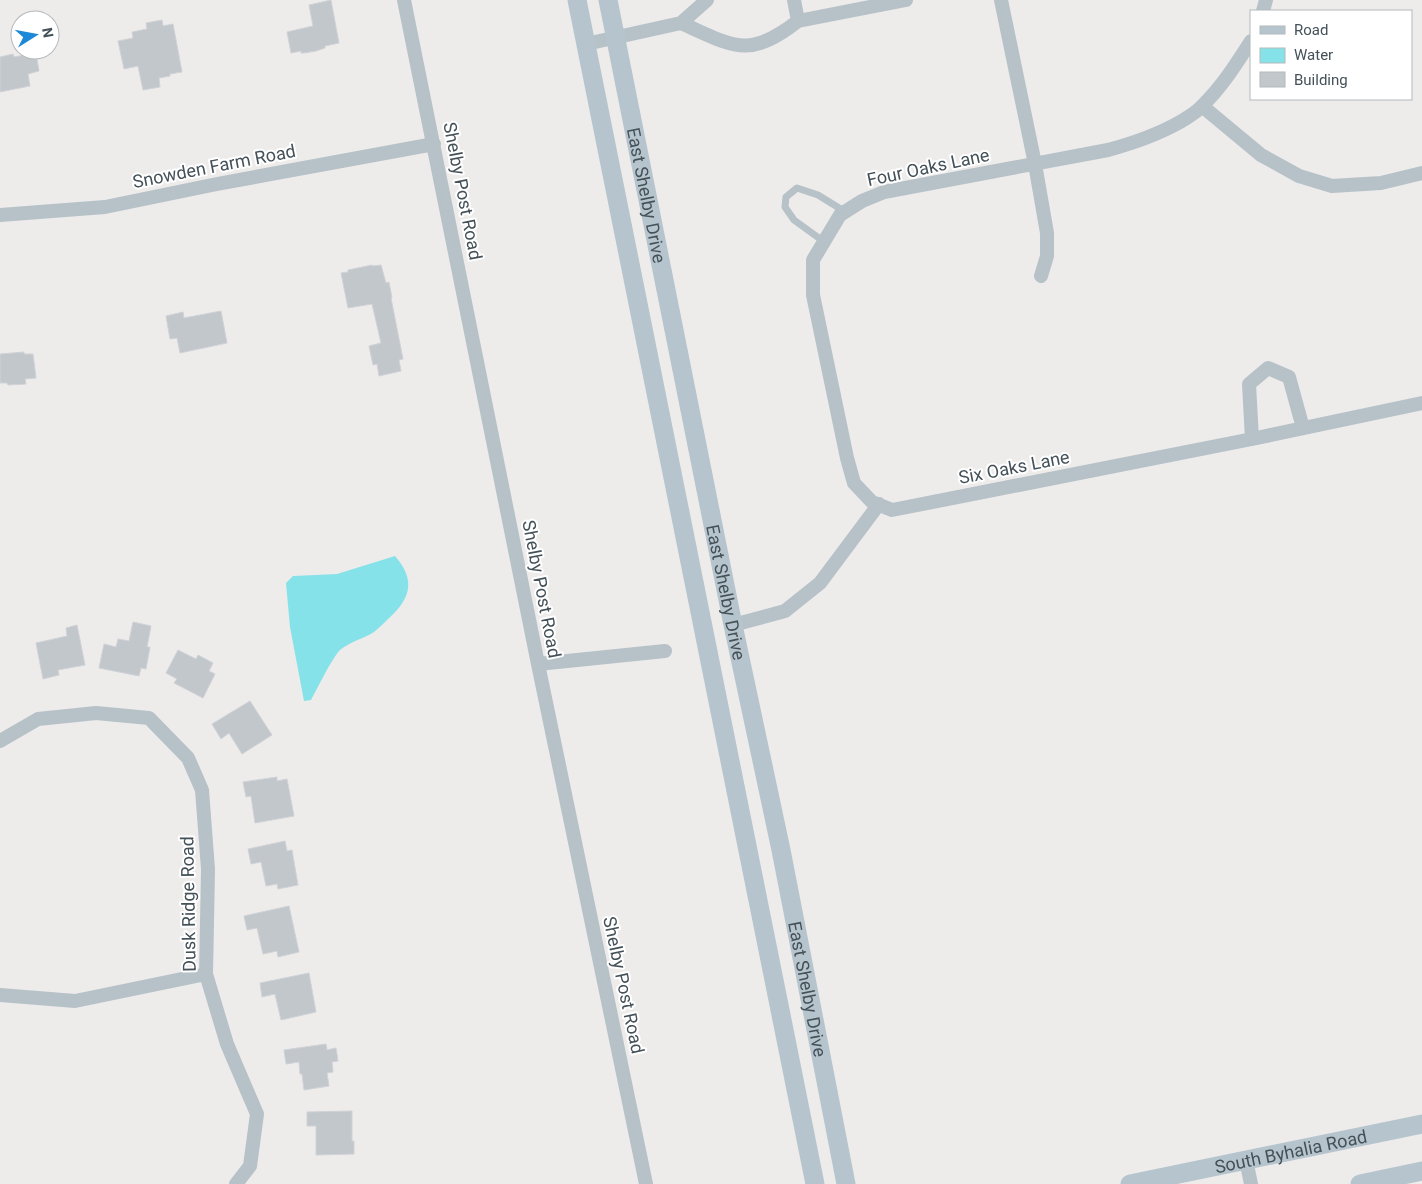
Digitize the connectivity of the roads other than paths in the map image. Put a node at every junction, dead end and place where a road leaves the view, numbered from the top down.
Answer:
1 (404, 0) edge
2 (577, 0) edge
3 (608, 0) edge
4 (707, 0) edge
5 (794, 0) edge
6 (906, 0) edge
7 (1001, 0) edge
8 (798, 21) junction
9 (681, 23) junction
10 (616, 37) junction
11 (1250, 43) edge
12 (586, 44) junction
13 (1202, 106) junction
14 (434, 144) junction
15 (1035, 164) junction
16 (1422, 173) edge
17 (844, 211) junction
18 (0, 215) edge
19 (823, 242) junction
20 (1041, 276) dead end
21 (1422, 404) edge
22 (840, 422) joint
23 (1304, 428) junction
24 (1252, 439) junction
25 (879, 504) junction
26 (733, 626) junction
27 (665, 651) dead end
28 (538, 664) junction
29 (0, 741) edge
30 (206, 974) junction
31 (0, 995) edge
32 (1422, 1124) edge
33 (1246, 1160) junction
34 (1422, 1171) edge
35 (236, 1184) edge
36 (646, 1184) edge
37 (815, 1184) edge
38 (846, 1184) edge
39 (1130, 1184) edge
40 (1251, 1184) edge
41 (1360, 1184) edge

1 - 14 street, Shelby Post Road
2 - 12 main road, East Shelby Drive
3 - 10 main road, East Shelby Drive
4 - 9 street
5 - 8 street
6 - 8 street
7 - 15 street
8 - 9 street
9 - 10 street
10 - 12 street
10 - 26 main road, East Shelby Drive
11 - 13 street, Four Oaks Lane
12 - 37 main road, East Shelby Drive
13 - 15 street, Four Oaks Lane
13 - 16 street
14 - 18 street, Snowden Farm Road
14 - 28 street, Shelby Post Road
15 - 17 street, Four Oaks Lane
15 - 20 street
17 - 19 street, Four Oaks Lane
17 - 19 lane
19 - 22 street, Four Oaks Lane
21 - 23 street, Six Oaks Lane
22 - 25 street, Six Oaks Lane
23 - 24 street, Six Oaks Lane
23 - 24 street
24 - 25 street, Six Oaks Lane
25 - 26 street
26 - 38 main road, East Shelby Drive
27 - 28 street
28 - 36 street, Shelby Post Road
29 - 30 street, Dusk Ridge Road
30 - 31 street
30 - 35 street, Dusk Ridge Road
32 - 33 main road, South Byhalia Road
33 - 39 main road, South Byhalia Road
33 - 40 street
34 - 41 main road

